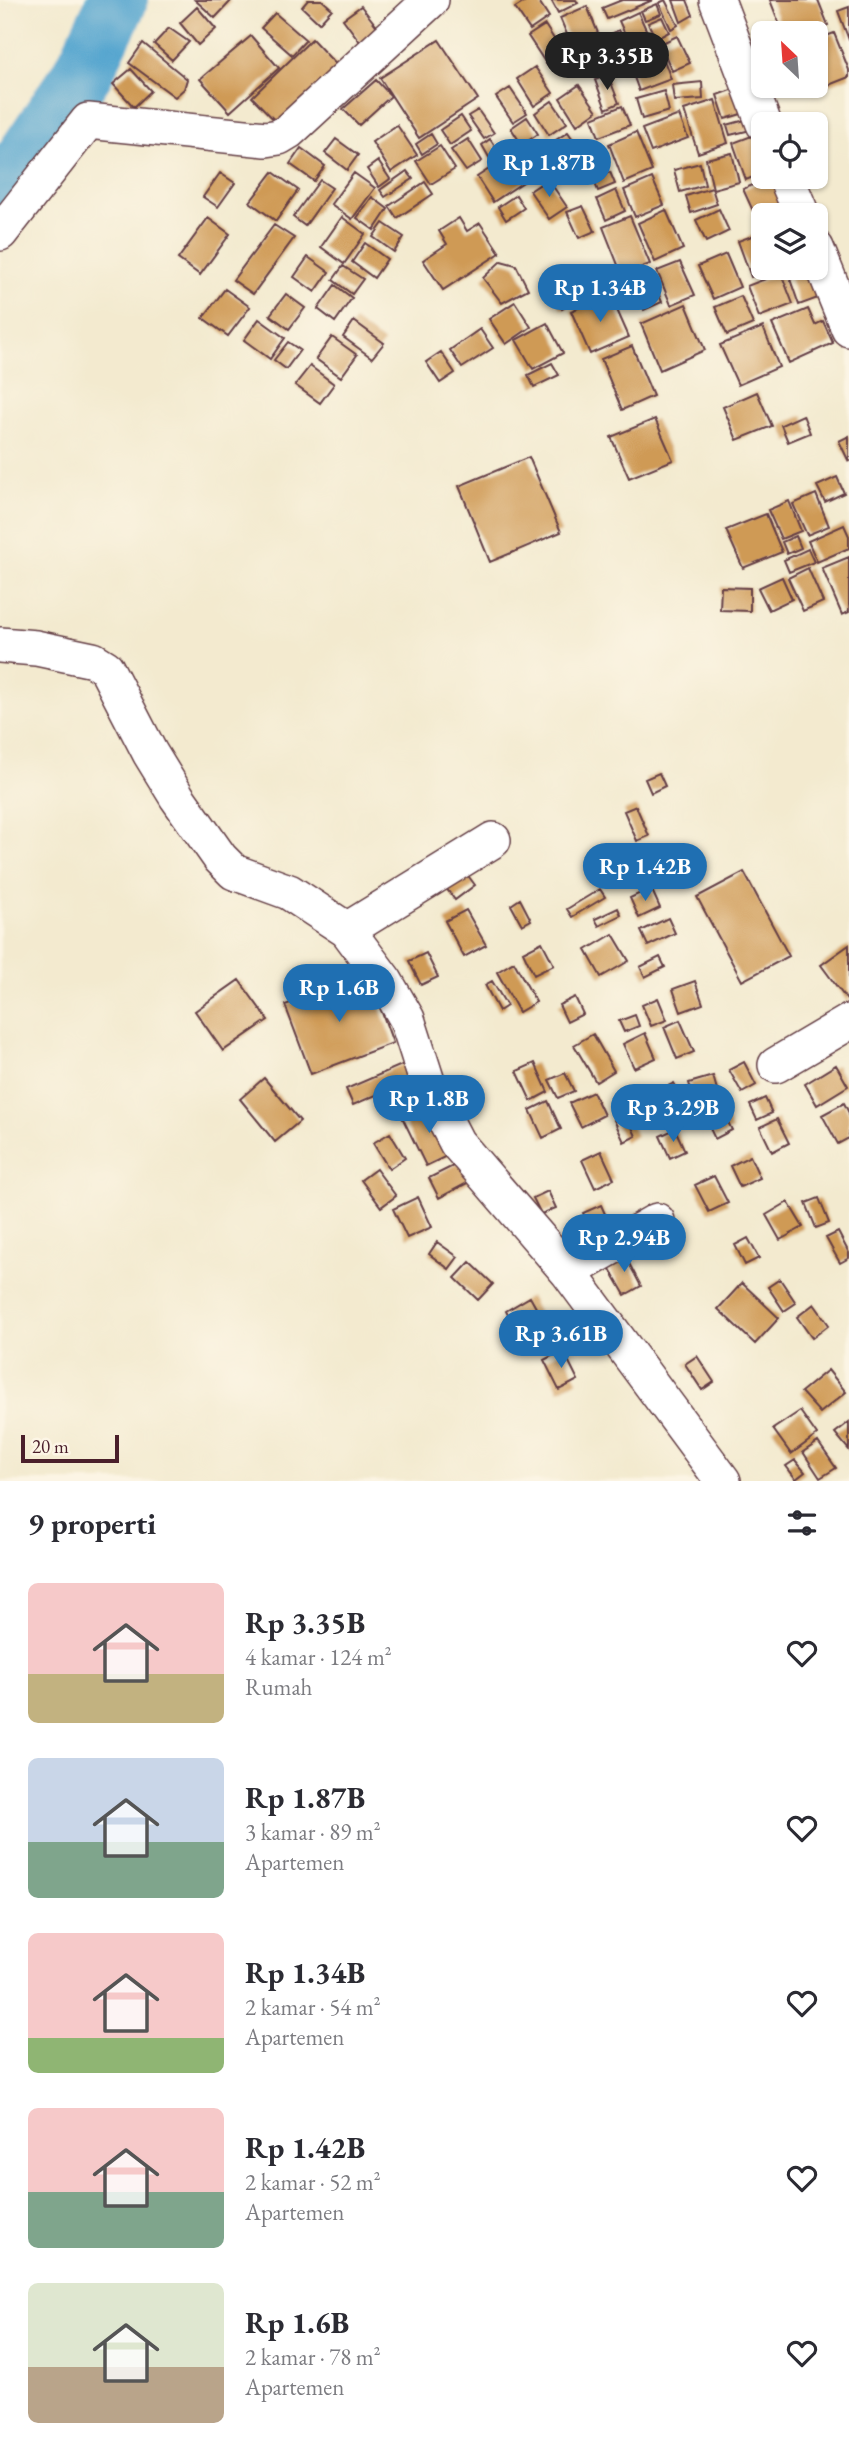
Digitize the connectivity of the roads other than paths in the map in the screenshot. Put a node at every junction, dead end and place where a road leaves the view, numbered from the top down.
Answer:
1 (431, 0) edge
2 (717, 0) edge
3 (759, 112) edge
4 (0, 233) edge
5 (828, 272) edge
6 (845, 307) edge
7 (0, 645) edge
8 (493, 840) dead end
9 (347, 930) junction
10 (849, 1023) edge
11 (776, 1065) dead end
12 (657, 1221) dead end
13 (568, 1272) junction
14 (723, 1481) edge

1 - 4 street
2 - 3 street
5 - 6 street
7 - 9 street
8 - 9 street
9 - 13 street
10 - 11 street
12 - 13 street
13 - 14 street

